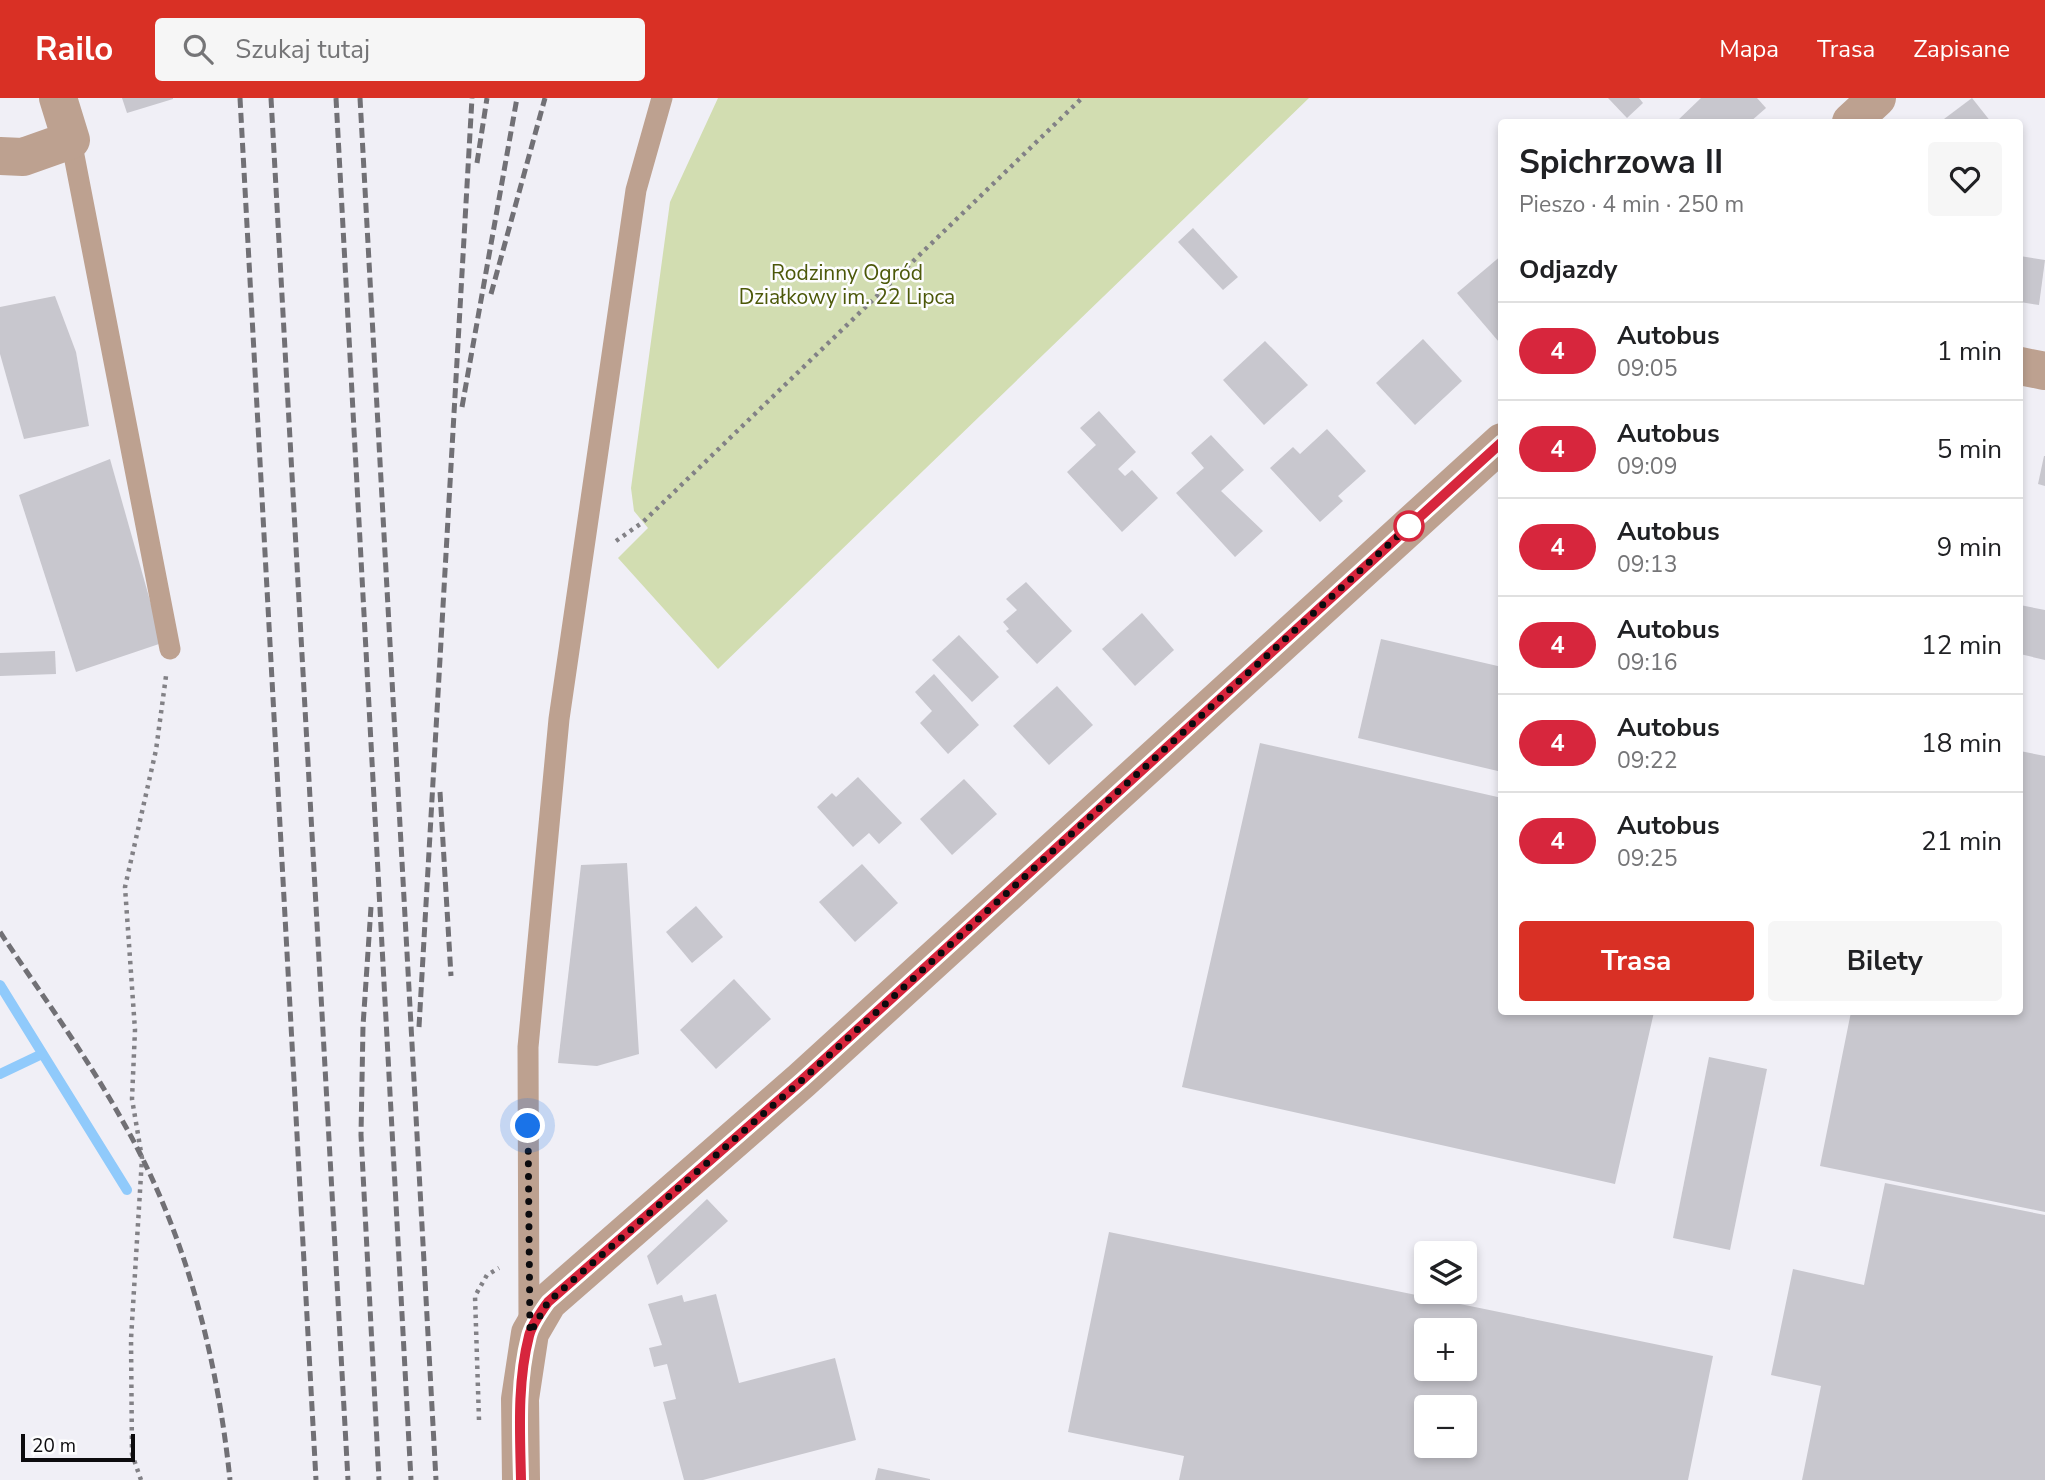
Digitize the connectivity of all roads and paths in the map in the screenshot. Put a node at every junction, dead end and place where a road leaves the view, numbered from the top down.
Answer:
1 (58, 98) edge
2 (662, 98) edge
3 (1082, 98) edge
4 (1877, 98) edge
5 (1854, 119) edge
6 (61, 144) junction
7 (0, 156) edge
8 (2023, 367) edge
9 (2045, 372) edge
10 (1498, 446) edge
11 (643, 522) dead end
12 (170, 649) joint
13 (504, 1266) dead end
14 (530, 1333) junction
15 (480, 1431) dead end
16 (141, 1480) edge
17 (521, 1480) edge

1 - 6 street
2 - 14 lane
3 - 11 path
4 - 5 street
6 - 7 street
6 - 12 lane
8 - 9 street
10 - 14 street
12 - 16 path
13 - 15 path
14 - 17 street

